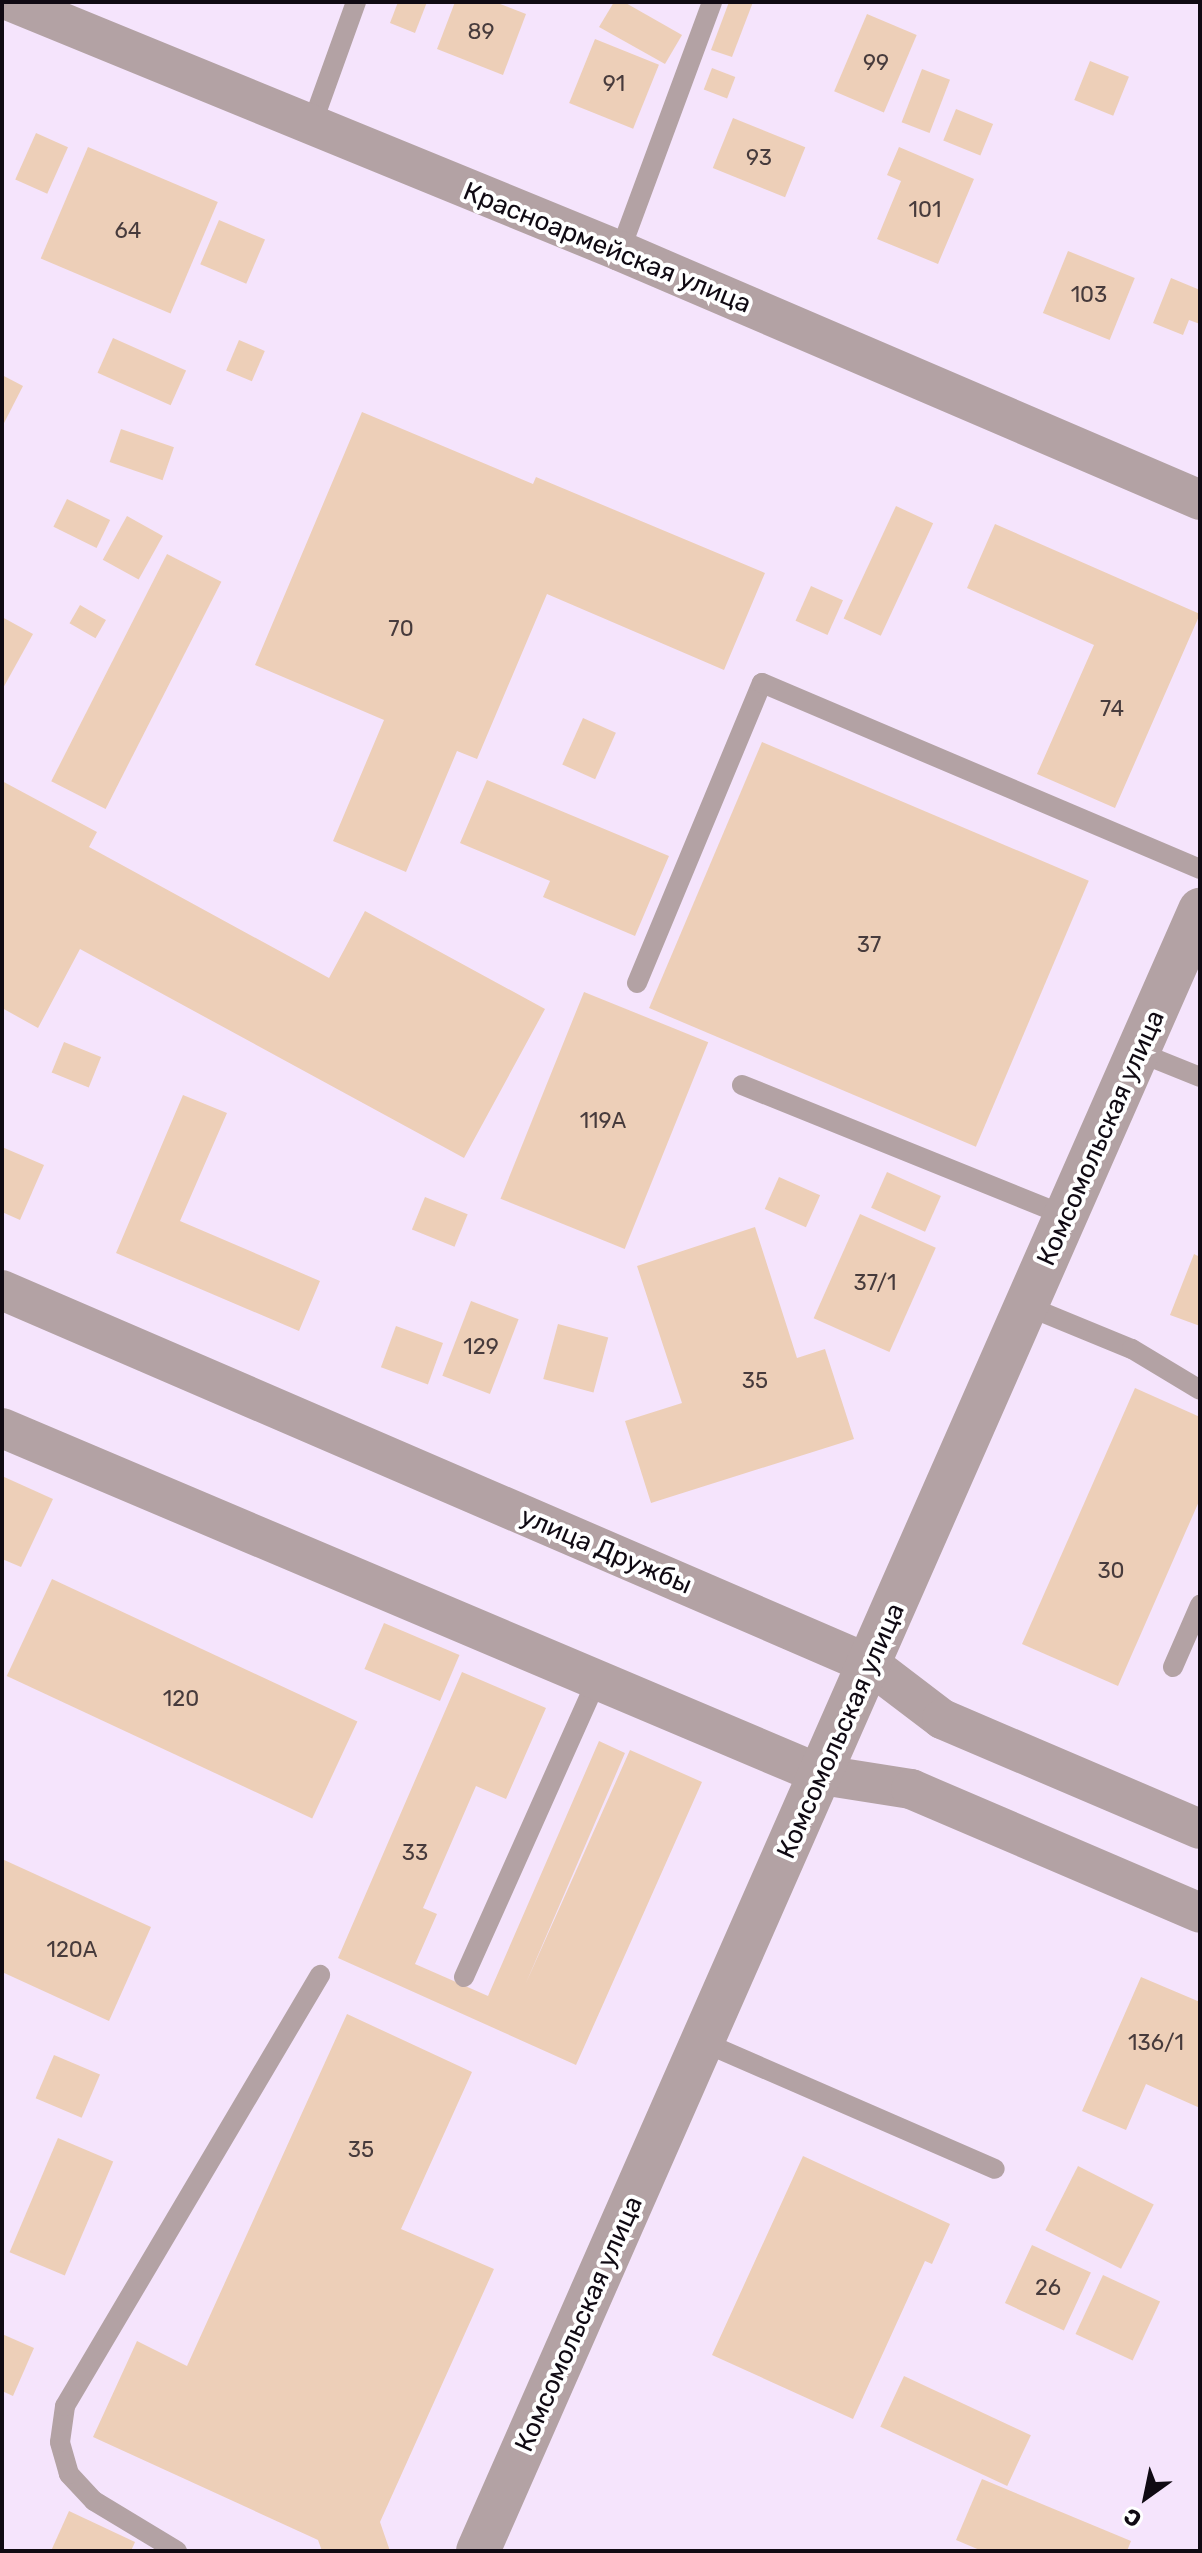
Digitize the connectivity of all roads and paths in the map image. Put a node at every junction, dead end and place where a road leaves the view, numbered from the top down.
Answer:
1 (12, 2) edge
2 (356, 2) edge
3 (712, 2) edge
4 (311, 127) junction
5 (620, 251) junction
6 (1200, 500) edge
7 (1200, 869) edge
8 (1200, 910) edge
9 (637, 983) dead end
10 (1138, 1052) junction
11 (1200, 1077) edge
12 (742, 1085) dead end
13 (1066, 1216) junction
14 (2, 1290) edge
15 (1027, 1306) junction
16 (1200, 1390) edge
17 (2, 1428) edge
18 (1200, 1605) edge
19 (871, 1665) junction
20 (1173, 1667) dead end
21 (598, 1678) junction
22 (822, 1775) junction
23 (1200, 1829) edge
24 (1200, 1913) edge
25 (320, 1975) dead end
26 (464, 1977) dead end
27 (703, 2042) junction
28 (995, 2169) dead end
29 (177, 2551) edge
30 (478, 2551) edge

1 - 4 street, Красноармейская улица
2 - 4 lane
3 - 5 lane
4 - 5 street, Красноармейская улица
5 - 6 street, Красноармейская улица
7 - 9 lane
8 - 10 street, Комсомольская улица
10 - 11 lane
10 - 13 street, Комсомольская улица
12 - 13 lane
13 - 15 street, Комсомольская улица
14 - 19 street, улица Дружбы
15 - 16 lane
15 - 19 street, Комсомольская улица
17 - 21 street
18 - 20 lane
19 - 22 street, Комсомольская улица
19 - 23 street, улица Дружбы
21 - 22 street
21 - 26 lane
22 - 24 street
22 - 27 street, Комсомольская улица
25 - 29 lane
27 - 28 lane
27 - 30 street, Комсомольская улица

